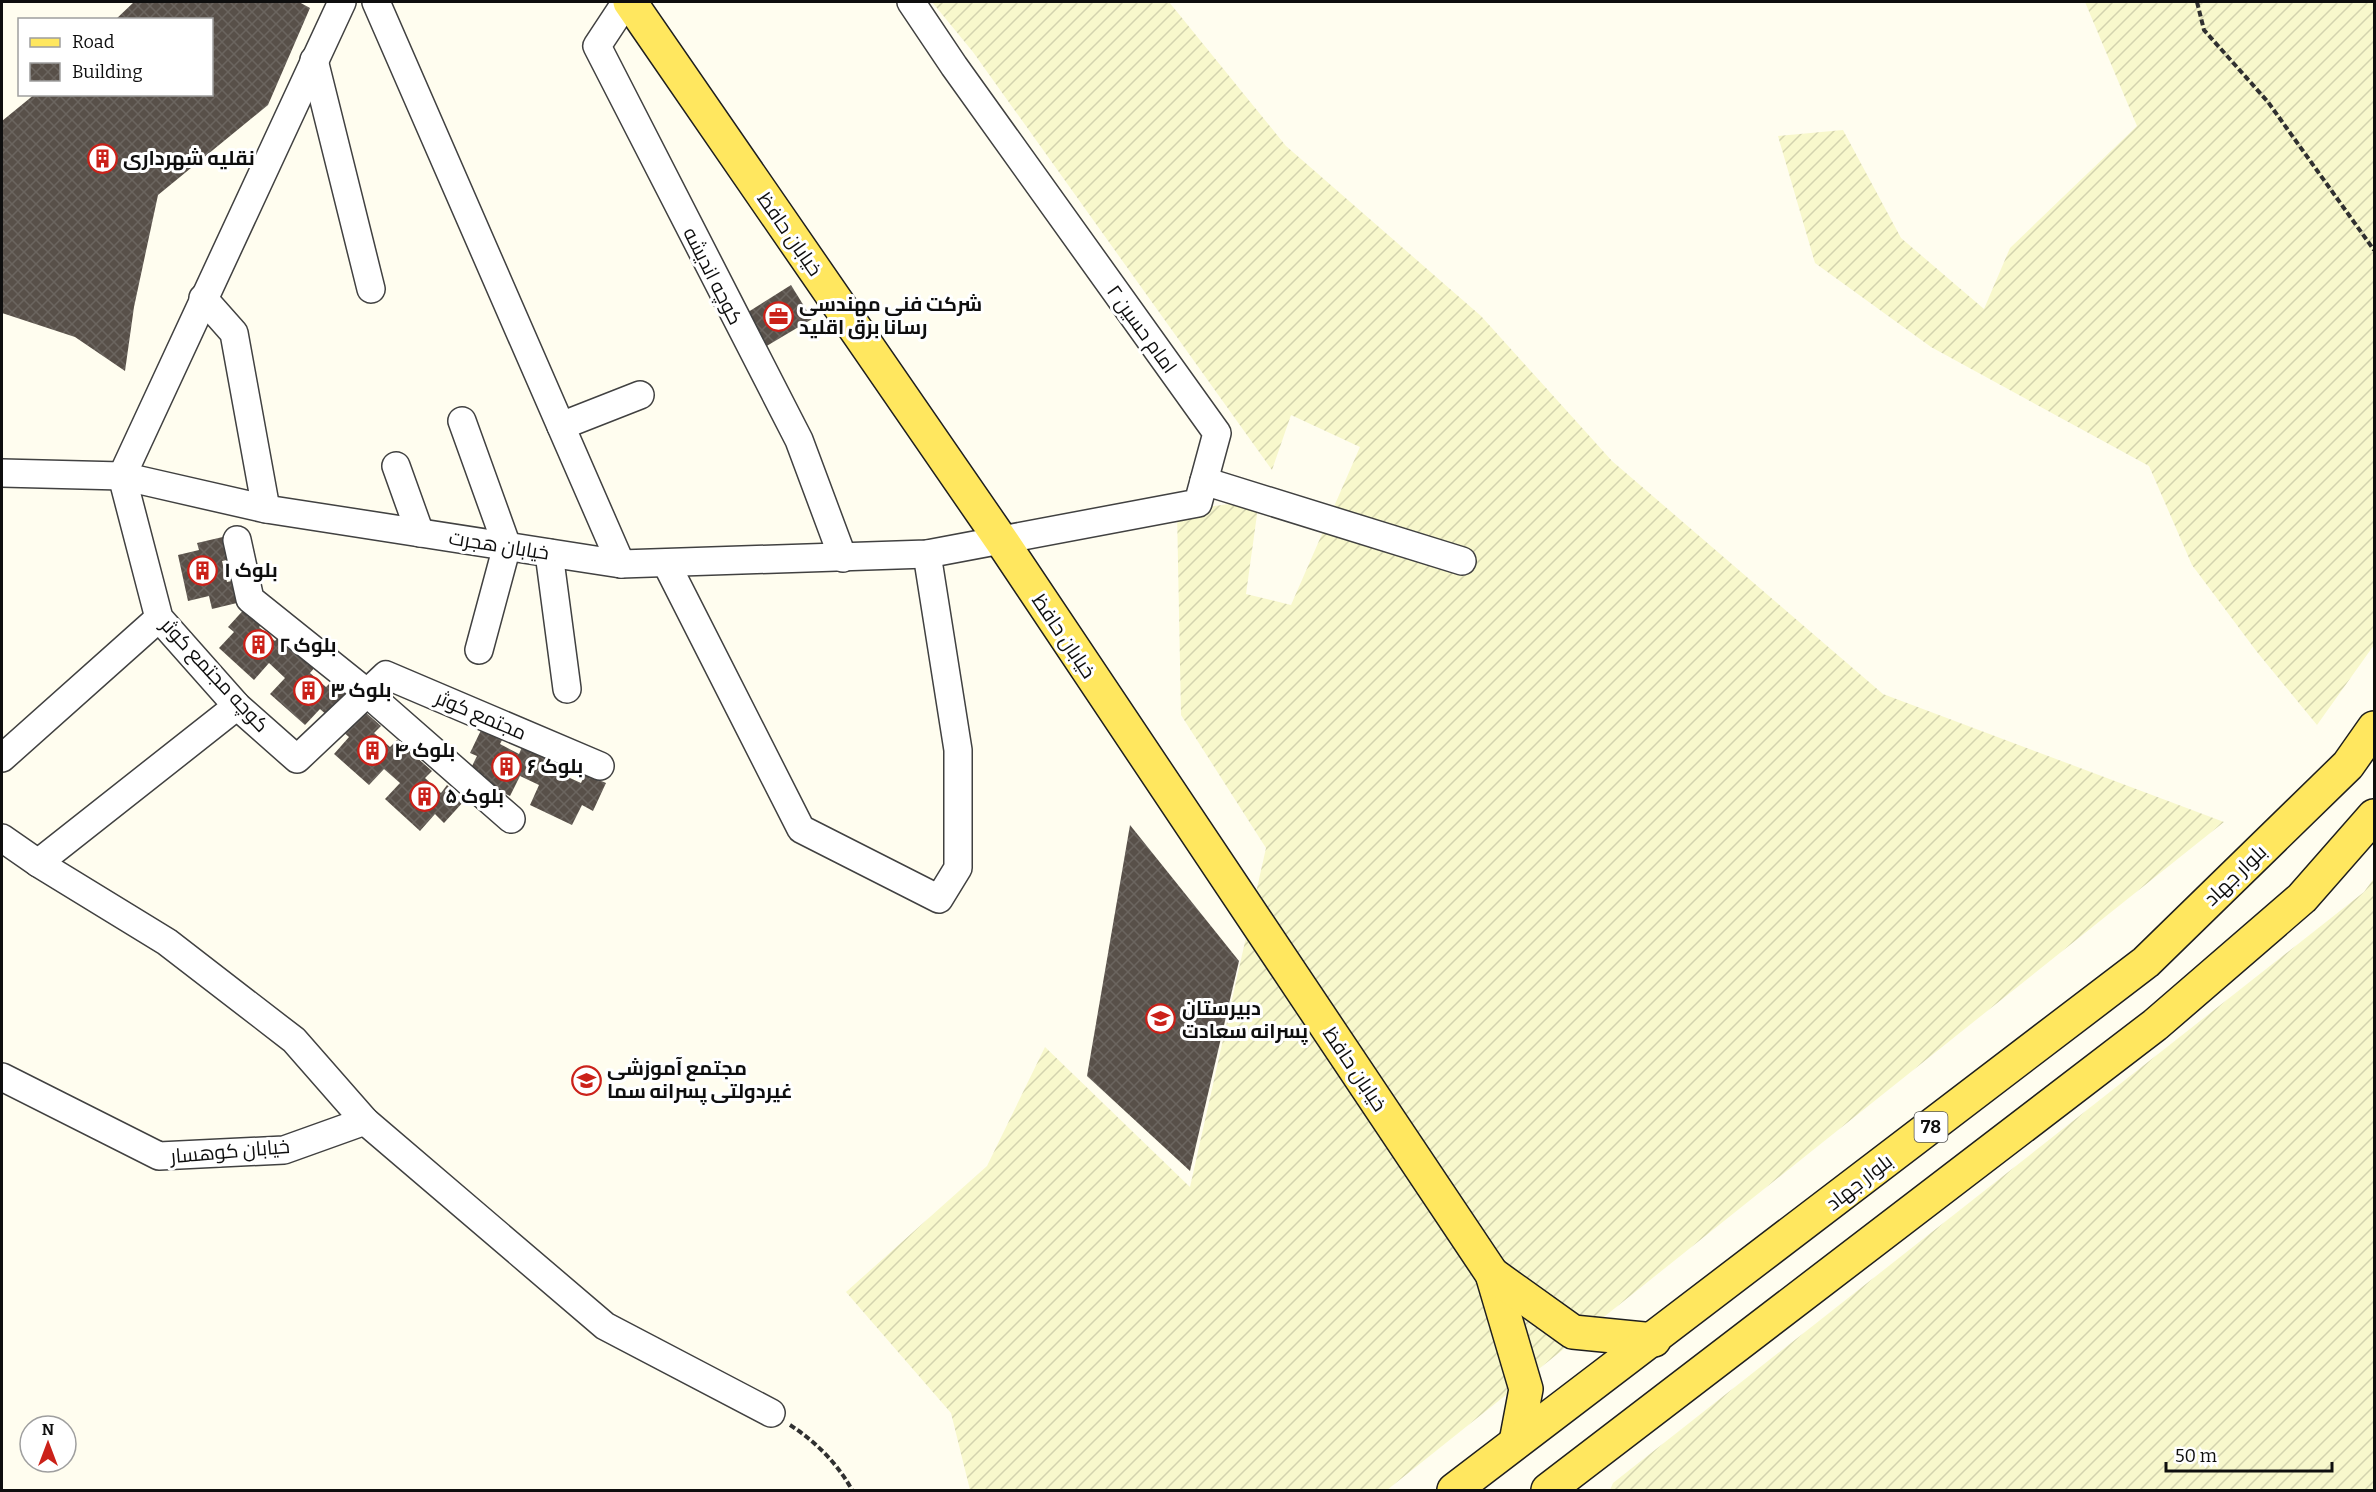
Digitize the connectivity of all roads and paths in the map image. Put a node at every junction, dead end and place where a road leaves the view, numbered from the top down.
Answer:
1 (342, 2) edge
2 (376, 2) edge
3 (628, 2) edge
4 (911, 2) edge
5 (2197, 2) edge
6 (315, 60) junction
7 (2374, 250) edge
8 (371, 290) dead end
9 (203, 298) junction
10 (640, 395) dead end
11 (462, 420) dead end
12 (561, 426) junction
13 (396, 466) dead end
14 (2, 473) edge
15 (122, 476) junction
16 (1204, 481) junction
17 (266, 509) junction
18 (420, 533) junction
19 (237, 540) dead end
20 (1000, 540) junction
21 (507, 546) junction
22 (549, 553) junction
23 (927, 554) junction
24 (843, 558) junction
25 (1462, 561) dead end
26 (666, 563) junction
27 (621, 564) junction
28 (159, 618) junction
29 (479, 650) dead end
30 (567, 689) dead end
31 (366, 692) junction
32 (237, 706) junction
33 (2374, 728) edge
34 (2, 758) edge
35 (297, 759) joint
36 (600, 766) dead end
37 (2374, 816) edge
38 (511, 819) dead end
39 (2, 838) edge
40 (38, 863) junction
41 (2, 1077) edge
42 (365, 1121) junction
43 (1492, 1275) junction
44 (1654, 1340) junction
45 (771, 1413) joint
46 (1516, 1442) junction
47 (852, 1491) edge
48 (1454, 1491) edge
49 (1548, 1491) edge

1 - 6 street
2 - 12 street
3 - 20 main road, خیابان حافظ
3 - 24 street, کوچه اندیشه
4 - 16 street, امام حسین ۲
5 - 7 path
6 - 8 street
6 - 9 street
9 - 15 street
9 - 17 street
10 - 12 street
11 - 21 street
12 - 27 street
13 - 18 street
14 - 15 street, خیابان هجرت
15 - 17 street, خیابان هجرت
15 - 28 street, کوچه مجتمع کوثر
16 - 20 street, امام حسین ۲
16 - 25 street
17 - 18 street, خیابان هجرت
18 - 21 street, خیابان هجرت
19 - 31 street
20 - 23 street, خیابان هجرت
20 - 43 main road, خیابان حافظ
21 - 22 street, خیابان هجرت
21 - 29 street
22 - 27 street, خیابان هجرت
22 - 30 street
23 - 24 street, خیابان هجرت
23 - 26 street
24 - 26 street, خیابان هجرت
26 - 27 street, خیابان هجرت
28 - 32 street, کوچه مجتمع کوثر
28 - 34 street
31 - 35 street, مجتمع کوثر
31 - 36 street, مجتمع کوثر
31 - 38 street
32 - 35 street, کوچه مجتمع کوثر
32 - 40 street
33 - 44 main road, بلوار جهاد / 78
37 - 49 main road
39 - 40 street
40 - 42 street
41 - 42 street, خیابان کوهسار
42 - 45 street
43 - 44 main road
43 - 46 main road
44 - 46 main road, بلوار جهاد / 78
45 - 47 path
46 - 48 main road, بلوار جهاد / 78

